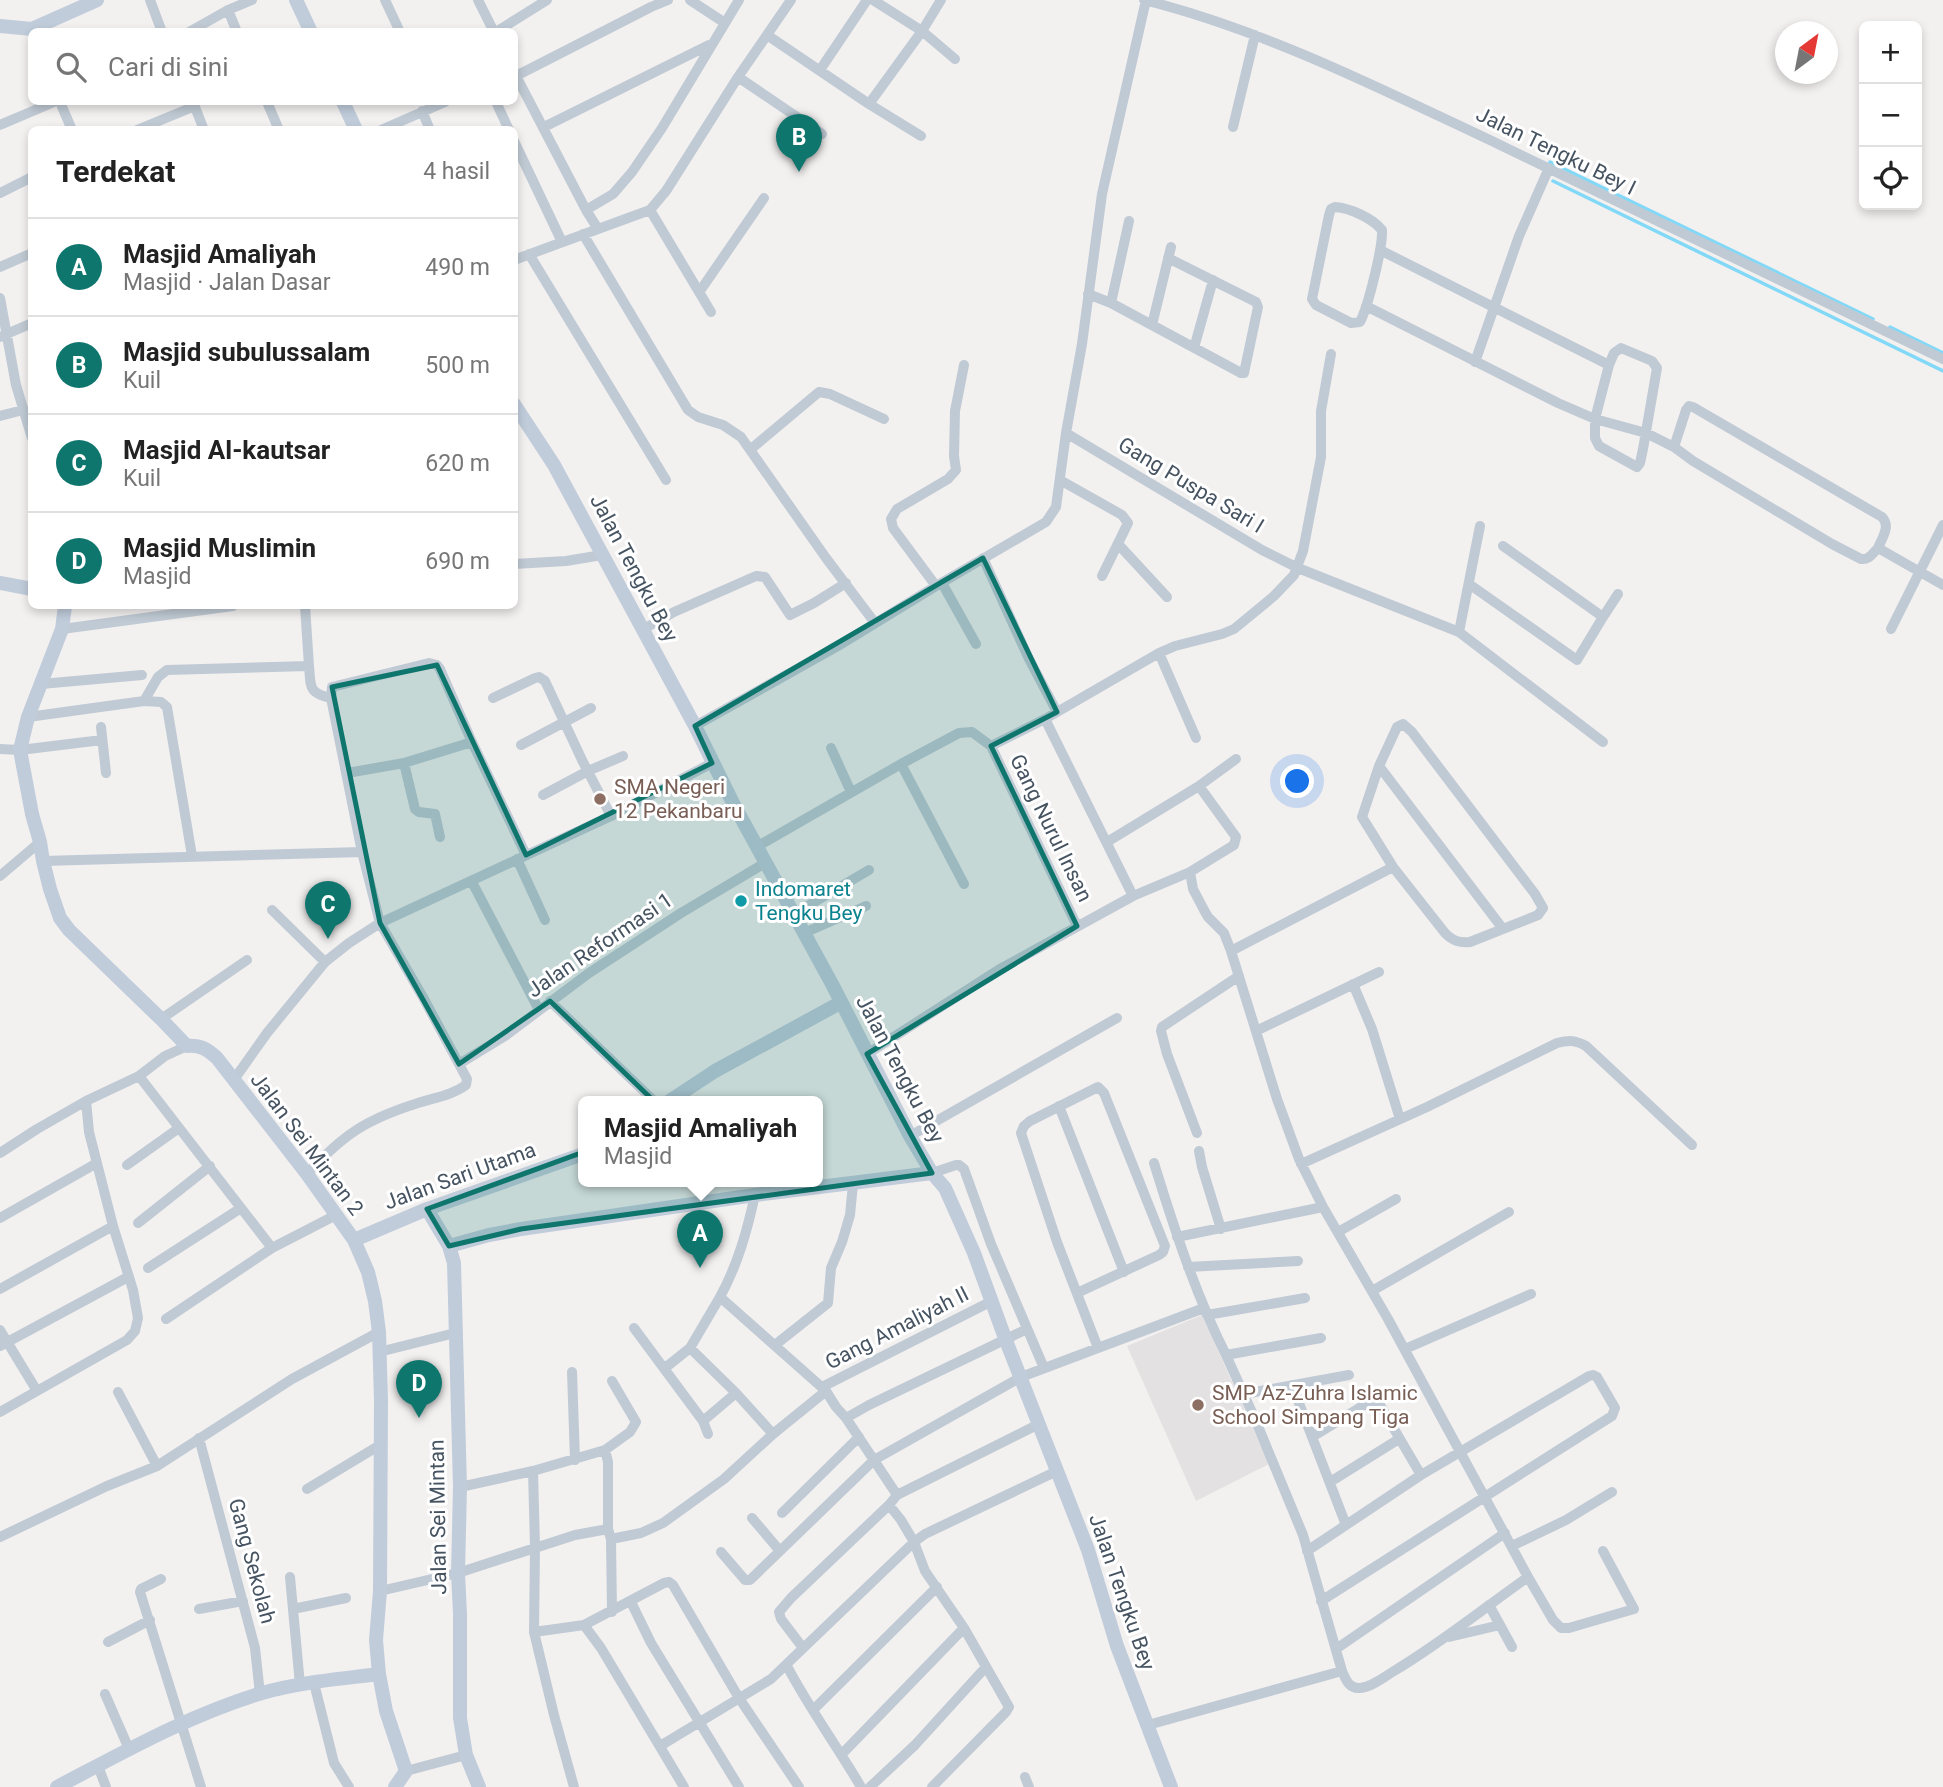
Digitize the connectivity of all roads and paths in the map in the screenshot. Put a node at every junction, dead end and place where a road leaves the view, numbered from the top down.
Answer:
1 (97, 0) edge
2 (150, 0) edge
3 (252, 0) edge
4 (296, 0) edge
5 (385, 0) edge
6 (478, 0) edge
7 (668, 0) edge
8 (690, 0) edge
9 (739, 0) edge
10 (791, 0) edge
11 (867, 0) edge
12 (873, 0) edge
13 (942, 0) edge
14 (1145, 0) edge
15 (541, 2) edge
16 (649, 3) edge
17 (228, 10) junction
18 (725, 23) junction
19 (0, 26) edge
20 (37, 28) edge
21 (160, 28) edge
22 (196, 28) edge
23 (235, 28) edge
24 (309, 28) edge
25 (398, 28) edge
26 (493, 28) edge
27 (501, 28) edge
28 (28, 29) edge
29 (922, 31) junction
30 (767, 35) junction
31 (1255, 35) junction
32 (711, 44) junction
33 (956, 59) dead end
34 (820, 70) junction
35 (518, 73) edge
36 (738, 77) junction
37 (518, 80) edge
38 (869, 104) junction
39 (50, 105) edge
40 (59, 105) edge
41 (192, 105) edge
42 (194, 105) edge
43 (268, 105) edge
44 (344, 105) edge
45 (434, 105) edge
46 (497, 105) edge
47 (422, 111) junction
48 (0, 125) edge
49 (70, 126) edge
50 (146, 126) edge
51 (202, 126) edge
52 (277, 126) edge
53 (354, 126) edge
54 (390, 126) edge
55 (428, 126) edge
56 (507, 126) edge
57 (544, 127) junction
58 (1233, 127) dead end
59 (822, 134) dead end
60 (921, 136) dead end
61 (518, 149) edge
62 (1549, 168) junction
63 (28, 179) edge
64 (0, 193) edge
65 (764, 198) dead end
66 (586, 210) junction
67 (650, 211) junction
68 (1129, 221) dead end
69 (598, 229) junction
70 (583, 234) junction
71 (562, 242) junction
72 (1380, 250) junction
73 (528, 254) junction
74 (28, 255) edge
75 (518, 258) edge
76 (0, 267) edge
77 (1213, 280) junction
78 (700, 291) junction
79 (1088, 294) junction
80 (0, 298) edge
81 (1111, 303) junction
82 (1493, 305) junction
83 (1366, 306) junction
84 (711, 312) dead end
85 (28, 325) edge
86 (1152, 325) junction
87 (3, 335) edge
88 (1194, 348) junction
89 (1331, 354) dead end
90 (1943, 359) edge
91 (1475, 362) junction
92 (964, 365) dead end
93 (1609, 365) junction
94 (23, 410) junction
95 (518, 410) edge
96 (0, 416) edge
97 (884, 419) dead end
98 (1595, 419) junction
99 (28, 426) edge
100 (1066, 433) junction
101 (1646, 433) junction
102 (1674, 447) junction
103 (751, 449) junction
104 (666, 480) dead end
105 (1060, 480) junction
106 (1480, 526) dead end
107 (1942, 533) edge
108 (1118, 544) junction
109 (1503, 546) dead end
110 (1878, 548) junction
111 (602, 555) junction
112 (983, 558) junction
113 (518, 564) edge
114 (1297, 568) junction
115 (1921, 572) junction
116 (1102, 576) dead end
117 (0, 583) edge
118 (846, 583) junction
119 (939, 584) junction
120 (1469, 584) junction
121 (1943, 585) edge
122 (28, 588) edge
123 (1618, 594) dead end
124 (1167, 597) dead end
125 (65, 609) edge
126 (211, 609) edge
127 (305, 609) edge
128 (1603, 617) junction
129 (875, 623) junction
130 (62, 629) junction
131 (1891, 629) dead end
132 (642, 630) junction
133 (1460, 632) junction
134 (976, 644) dead end
135 (1159, 653) junction
136 (309, 666) junction
137 (142, 675) dead end
138 (41, 684) junction
139 (331, 698) junction
140 (493, 698) dead end
141 (144, 701) junction
142 (591, 708) dead end
143 (1056, 712) junction
144 (29, 717) junction
145 (1045, 719) junction
146 (564, 722) junction
147 (695, 726) junction
148 (101, 727) dead end
149 (1196, 738) dead end
150 (102, 740) junction
151 (472, 742) junction
152 (1602, 742) dead end
153 (521, 745) dead end
154 (991, 746) junction
155 (831, 748) dead end
156 (0, 749) edge
157 (20, 750) junction
158 (623, 756) dead end
159 (1237, 759) dead end
160 (404, 763) junction
161 (712, 763) junction
162 (901, 764) junction
163 (1379, 766) junction
164 (588, 771) junction
165 (106, 773) dead end
166 (346, 773) junction
167 (1199, 786) junction
168 (851, 792) junction
169 (543, 794) dead end
170 (611, 816) junction
171 (440, 836) dead end
172 (40, 842) junction
173 (1107, 842) junction
174 (758, 846) junction
175 (362, 852) junction
176 (192, 856) junction
177 (521, 857) junction
178 (43, 861) junction
179 (765, 863) junction
180 (1393, 867) junction
181 (869, 870) dead end
182 (1190, 872) junction
183 (0, 876) edge
184 (472, 882) junction
185 (964, 884) dead end
186 (1133, 896) junction
187 (866, 906) dead end
188 (272, 910) dead end
189 (794, 914) junction
190 (545, 920) dead end
191 (380, 923) junction
192 (1077, 926) junction
193 (1503, 929) junction
194 (804, 933) junction
195 (1231, 951) junction
196 (247, 960) dead end
197 (325, 962) junction
198 (1379, 972) dead end
199 (1239, 975) junction
200 (1353, 984) junction
201 (551, 1001) junction
202 (840, 1003) junction
203 (539, 1010) junction
204 (161, 1018) junction
205 (1117, 1018) dead end
206 (1256, 1031) junction
207 (187, 1046) junction
208 (867, 1054) junction
209 (459, 1063) junction
210 (139, 1076) junction
211 (233, 1081) junction
212 (649, 1096) edge
213 (677, 1096) edge
214 (86, 1101) junction
215 (1059, 1106) junction
216 (1400, 1119) junction
217 (178, 1128) junction
218 (1197, 1133) dead end
219 (910, 1136) junction
220 (1692, 1145) dead end
221 (1199, 1151) dead end
222 (0, 1153) edge
223 (578, 1156) edge
224 (97, 1163) junction
225 (1154, 1163) dead end
226 (1301, 1164) junction
227 (127, 1165) dead end
228 (210, 1166) junction
229 (932, 1173) junction
230 (307, 1174) junction
231 (853, 1184) junction
232 (755, 1195) junction
233 (1396, 1199) dead end
234 (1323, 1207) junction
235 (241, 1208) junction
236 (427, 1209) junction
237 (1508, 1212) dead end
238 (336, 1215) junction
239 (0, 1218) edge
240 (138, 1223) dead end
241 (113, 1226) junction
242 (1221, 1229) junction
243 (1338, 1232) junction
244 (1177, 1237) junction
245 (354, 1240) junction
246 (449, 1246) junction
247 (272, 1248) junction
248 (1298, 1261) dead end
249 (1188, 1267) junction
250 (148, 1268) dead end
251 (1124, 1272) junction
252 (128, 1277) junction
253 (0, 1289) edge
254 (1372, 1291) junction
255 (1077, 1293) junction
256 (1531, 1294) dead end
257 (720, 1297) junction
258 (1305, 1298) dead end
259 (992, 1301) junction
260 (1206, 1312) junction
261 (166, 1319) dead end
262 (634, 1328) dead end
263 (1027, 1329) junction
264 (0, 1330) edge
265 (379, 1332) junction
266 (455, 1333) junction
267 (1005, 1338) junction
268 (1321, 1338) dead end
269 (4, 1344) edge
270 (775, 1345) junction
271 (690, 1348) junction
272 (1098, 1348) junction
273 (1405, 1349) junction
274 (379, 1352) junction
275 (1226, 1355) junction
276 (665, 1368) junction
277 (1044, 1368) junction
278 (572, 1372) dead end
279 (1349, 1375) dead end
280 (1020, 1377) junction
281 (612, 1381) dead end
282 (1292, 1385) junction
283 (37, 1391) junction
284 (825, 1391) junction
285 (118, 1392) dead end
286 (736, 1393) junction
287 (1244, 1394) junction
288 (0, 1412) edge
289 (846, 1418) junction
290 (703, 1421) junction
291 (1039, 1424) junction
292 (708, 1434) dead end
293 (773, 1434) junction
294 (859, 1437) junction
295 (1312, 1437) junction
296 (199, 1438) junction
297 (1399, 1439) junction
298 (380, 1445) junction
299 (605, 1450) junction
300 (1461, 1452) junction
301 (575, 1460) junction
302 (874, 1460) junction
303 (157, 1465) junction
304 (533, 1471) junction
305 (1057, 1471) junction
306 (1421, 1475) junction
307 (1330, 1482) junction
308 (460, 1487) junction
309 (307, 1489) dead end
310 (1612, 1492) dead end
311 (897, 1494) junction
312 (1485, 1496) junction
313 (889, 1505) junction
314 (782, 1513) dead end
315 (752, 1518) dead end
316 (1346, 1525) junction
317 (1505, 1533) junction
318 (609, 1534) junction
319 (0, 1537) edge
320 (914, 1542) junction
321 (535, 1546) junction
322 (1512, 1546) junction
323 (780, 1551) junction
324 (1307, 1551) junction
325 (1603, 1551) dead end
326 (721, 1552) dead end
327 (458, 1573) junction
328 (290, 1577) dead end
329 (1528, 1577) junction
330 (161, 1578) dead end
331 (937, 1587) junction
332 (380, 1591) junction
333 (346, 1598) dead end
334 (243, 1601) junction
335 (1321, 1601) junction
336 (631, 1602) junction
337 (1489, 1605) junction
338 (199, 1609) dead end
339 (293, 1609) junction
340 (612, 1612) junction
341 (150, 1620) junction
342 (584, 1625) junction
343 (1500, 1625) junction
344 (964, 1628) junction
345 (534, 1632) junction
346 (1445, 1638) junction
347 (108, 1642) dead end
348 (1512, 1647) dead end
349 (803, 1648) junction
350 (1336, 1649) junction
351 (787, 1665) junction
352 (985, 1668) junction
353 (1342, 1671) junction
354 (379, 1674) junction
355 (307, 1684) junction
356 (105, 1693) dead end
357 (260, 1694) junction
358 (739, 1698) junction
359 (813, 1710) junction
360 (699, 1722) junction
361 (181, 1723) junction
362 (1148, 1725) junction
363 (660, 1746) junction
364 (129, 1749) junction
365 (842, 1754) junction
366 (466, 1755) junction
367 (98, 1766) junction
368 (406, 1771) junction
369 (57, 1787) edge
370 (106, 1787) edge
371 (201, 1787) edge
372 (349, 1787) edge
373 (395, 1787) edge
374 (479, 1787) edge
375 (575, 1787) edge
376 (684, 1787) edge
377 (740, 1787) edge
378 (799, 1787) edge
379 (861, 1787) edge
380 (870, 1787) edge
381 (932, 1787) edge
382 (1171, 1787) edge

1 - 20 street
2 - 21 street
3 - 17 street
4 - 24 street
5 - 25 street
6 - 26 street
7 - 16 street
8 - 18 street
9 - 18 street
10 - 30 street
11 - 34 street
12 - 29 street
13 - 29 street
14 - 31 street, Jalan Tengku Bey I
14 - 79 street
15 - 27 street
16 - 35 street
17 - 22 street
17 - 23 street
18 - 32 street
19 - 28 street
29 - 33 street
29 - 38 street
30 - 34 street
30 - 36 street
31 - 58 street
31 - 62 street, Jalan Tengku Bey I
32 - 57 street
32 - 66 street
34 - 38 street
36 - 59 street
36 - 67 street
37 - 57 street
38 - 60 street
39 - 48 street
40 - 49 street
41 - 50 street
42 - 51 street
43 - 52 street
44 - 53 street
45 - 47 street
46 - 56 street
47 - 54 street
47 - 55 street
57 - 66 street
61 - 71 street
62 - 82 street
62 - 90 street, Jalan Tengku Bey I
63 - 64 street
65 - 78 street
66 - 69 street
67 - 69 street
67 - 78 street
68 - 81 street
69 - 70 street
70 - 71 street
70 - 103 street
71 - 73 street
72 - 82 street
72 - 83 street
72 - 83 street
73 - 75 street
73 - 104 street
74 - 76 street
77 - 86 street
77 - 88 street
77 - 88 street
78 - 84 street
79 - 81 street
79 - 100 street
80 - 87 street
81 - 86 street
82 - 91 street
82 - 93 street
83 - 91 street
85 - 87 street
86 - 88 street
87 - 94 street
89 - 114 street
91 - 98 street
92 - 119 street
93 - 98 street
93 - 101 street
94 - 96 street
94 - 99 street
95 - 111 street, Jalan Tengku Bey
97 - 103 street
98 - 101 street
98 - 101 street
100 - 105 street
100 - 114 street, Gang Puspa Sari I
101 - 102 street
102 - 110 street
102 - 110 street
103 - 118 street
105 - 108 street
105 - 112 street
106 - 120 street
107 - 115 street
108 - 116 street
108 - 124 street
109 - 128 street
110 - 115 street
111 - 113 street
111 - 132 street, Jalan Tengku Bey
112 - 119 street
112 - 143 street
114 - 133 street, Gang Puspa Sari I
114 - 135 street
115 - 121 street
115 - 131 street
117 - 122 street
118 - 129 street
118 - 132 street
119 - 129 street
119 - 134 street
120 - 128 street
120 - 133 street
123 - 128 street
125 - 130 street, Jalan Sei Mintan 2
126 - 130 street
127 - 136 street
129 - 147 street
130 - 138 street, Jalan Sei Mintan 2
132 - 147 street, Jalan Tengku Bey
133 - 152 street, Gang Puspa Sari I
135 - 143 street
135 - 149 street
136 - 139 street
136 - 141 street
137 - 138 street
138 - 144 street, Jalan Sei Mintan 2
139 - 151 street
139 - 166 street
140 - 146 street
141 - 144 street
141 - 176 street
142 - 146 street
143 - 145 street
144 - 157 street, Jalan Sei Mintan 2
145 - 154 street
145 - 173 street
146 - 153 street
146 - 164 street
147 - 161 street, Jalan Tengku Bey
148 - 150 street
150 - 157 street
150 - 165 street
151 - 160 street
151 - 177 street
154 - 162 street
154 - 192 street, Gang Nurul Insan
155 - 168 street
156 - 157 street
157 - 172 street, Jalan Sei Mintan 2
158 - 164 street
159 - 167 street
160 - 166 street
160 - 171 street
161 - 170 street
161 - 174 street, Jalan Tengku Bey
162 - 168 street
162 - 185 street
163 - 180 street
163 - 193 street
163 - 193 street
164 - 169 street
164 - 170 street
166 - 175 street
167 - 173 street
167 - 182 street
168 - 174 street
170 - 177 street
172 - 178 street, Jalan Sei Mintan 2
172 - 183 street
173 - 186 street
174 - 179 street, Jalan Tengku Bey
175 - 176 street
175 - 191 street
176 - 178 street
177 - 184 street
177 - 190 street
178 - 204 street, Jalan Sei Mintan 2
179 - 189 street, Jalan Tengku Bey
179 - 201 street, Jalan Reformasi 1
180 - 193 street
180 - 195 street
181 - 189 street
182 - 186 street
182 - 195 street
184 - 191 street
184 - 203 street
186 - 192 street
187 - 194 street
188 - 197 street
189 - 194 street, Jalan Tengku Bey
191 - 197 street
191 - 209 street
192 - 208 street
194 - 202 street, Jalan Tengku Bey
195 - 199 street
196 - 204 street
197 - 211 street
198 - 200 street
199 - 206 street
199 - 218 street
200 - 206 street
200 - 216 street
201 - 203 street, Jalan Reformasi 1
201 - 212 street
202 - 208 street, Jalan Tengku Bey
202 - 213 street
203 - 209 street, Jalan Reformasi 1
204 - 207 street, Jalan Sei Mintan 2
205 - 219 street
206 - 226 street
207 - 210 street
207 - 211 street, Jalan Sei Mintan 2
208 - 219 street, Jalan Tengku Bey
209 - 230 street
210 - 214 street
210 - 217 street
211 - 230 street, Jalan Sei Mintan 2
214 - 222 street
214 - 224 street
215 - 251 street
215 - 251 street
215 - 255 street
216 - 220 street
216 - 226 street
217 - 227 street
217 - 228 street
219 - 229 street, Jalan Tengku Bey
221 - 242 street
223 - 236 street, Jalan Sari Utama
224 - 239 street
224 - 241 street
225 - 244 street
226 - 234 street
228 - 235 street
228 - 240 street
229 - 231 street
229 - 259 street, Jalan Tengku Bey
229 - 263 street
230 - 238 street, Jalan Sei Mintan 2
231 - 232 street
231 - 270 street
232 - 246 street
232 - 257 street
233 - 243 street
234 - 242 street
234 - 243 street
235 - 247 street
235 - 250 street
236 - 245 street, Jalan Sari Utama
236 - 246 street, Jalan Sei Mintan
237 - 254 street
238 - 245 street, Jalan Sei Mintan 2
238 - 247 street
241 - 252 street
241 - 253 street
242 - 244 street
243 - 254 street
244 - 249 street
245 - 265 street, Jalan Sei Mintan 2
246 - 266 street, Jalan Sei Mintan
247 - 261 street
248 - 249 street
249 - 260 street
251 - 255 street
252 - 269 street
252 - 283 street
254 - 273 street
255 - 272 street
256 - 273 street
257 - 270 street
257 - 271 street
258 - 260 street
259 - 267 street, Jalan Tengku Bey
259 - 284 street, Gang Amaliyah II
260 - 272 street
260 - 275 street
262 - 276 street
263 - 267 street
263 - 277 street
264 - 269 street
265 - 274 street, Jalan Sei Mintan 2
265 - 296 street
266 - 274 street
266 - 308 street, Jalan Sei Mintan
267 - 280 street, Jalan Tengku Bey
267 - 289 street
268 - 275 street
269 - 283 street
270 - 284 street
271 - 276 street
271 - 286 street
272 - 277 street
273 - 300 street
274 - 298 street, Jalan Sei Mintan 2
275 - 287 street
276 - 290 street
277 - 280 street
278 - 301 street
279 - 282 street
280 - 291 street, Jalan Tengku Bey
280 - 302 street
281 - 299 street
282 - 287 street
282 - 295 street
283 - 288 street
284 - 289 street
284 - 293 street, Gang Amaliyah II
285 - 303 street
286 - 290 street
286 - 293 street
287 - 324 street
289 - 294 street
290 - 292 street
291 - 305 street, Jalan Tengku Bey
291 - 311 street
293 - 318 street, Gang Amaliyah II
294 - 302 street
294 - 314 street
295 - 297 street
295 - 307 street
296 - 303 street
296 - 334 street, Gang Sekolah
297 - 306 street
297 - 307 street
298 - 309 street
298 - 332 street, Jalan Sei Mintan 2
299 - 301 street
299 - 318 street
300 - 306 street
300 - 312 street
300 - 312 street
301 - 304 street
302 - 311 street
302 - 323 street
303 - 319 street
304 - 308 street
304 - 321 street
305 - 320 street
305 - 362 street, Jalan Tengku Bey
306 - 316 street
307 - 316 street
308 - 327 street, Jalan Sei Mintan
310 - 322 street
311 - 313 street
312 - 317 street
312 - 335 street
313 - 320 street
313 - 349 street
315 - 323 street
316 - 324 street
317 - 322 street
317 - 350 street
318 - 321 street, Gang Amaliyah II
318 - 340 street
320 - 331 street
320 - 349 street
321 - 327 street, Gang Amaliyah II
321 - 345 street
322 - 329 street
323 - 326 street
324 - 335 street
325 - 329 street
327 - 332 street, Gang Amaliyah II
327 - 366 street, Jalan Sei Mintan
328 - 339 street
329 - 337 street
330 - 341 street
331 - 344 street
331 - 359 street
332 - 354 street, Jalan Sei Mintan 2
333 - 339 street
334 - 338 street
334 - 357 street, Gang Sekolah
335 - 350 street
336 - 340 street
336 - 358 street
336 - 360 street
337 - 343 street
337 - 346 street
339 - 355 street
340 - 342 street
341 - 347 street
341 - 361 street
342 - 345 street
342 - 363 street
343 - 346 street
343 - 348 street
344 - 352 street
344 - 365 street
345 - 375 street
346 - 353 street
349 - 351 street
350 - 353 street
351 - 358 street
351 - 359 street
352 - 380 street
352 - 381 street
353 - 362 street
354 - 355 street
354 - 368 street, Jalan Sei Mintan 2
355 - 357 street
355 - 372 street
356 - 364 street
357 - 361 street
358 - 360 street
358 - 378 street
359 - 365 street
360 - 363 street
360 - 377 street
361 - 364 street
361 - 371 street
362 - 382 street, Jalan Tengku Bey
363 - 376 street
364 - 367 street
365 - 379 street
366 - 368 street
366 - 374 street, Jalan Sei Mintan
367 - 369 street
367 - 370 street
368 - 373 street

